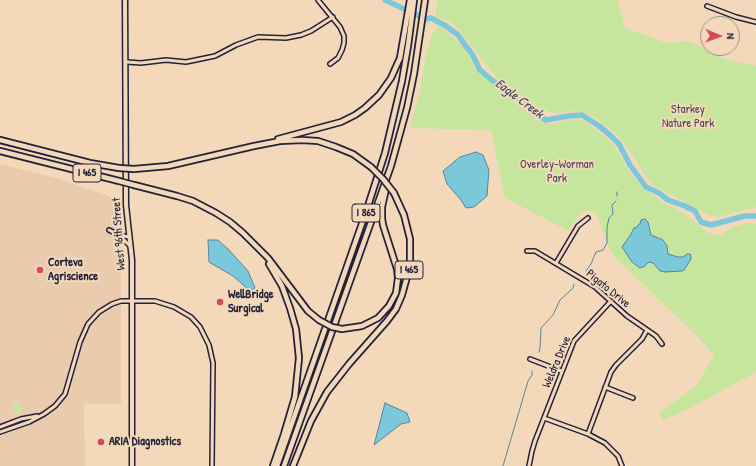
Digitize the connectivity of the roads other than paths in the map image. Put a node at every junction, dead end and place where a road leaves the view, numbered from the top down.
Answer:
1 (125, 0) edge
2 (318, 0) edge
3 (410, 0) edge
4 (414, 0) edge
5 (425, 0) edge
6 (707, 6) dead end
7 (333, 17) junction
8 (756, 22) edge
9 (408, 28) junction
10 (127, 62) junction
11 (330, 64) dead end
12 (0, 140) edge
13 (254, 146) junction
14 (0, 151) edge
15 (391, 166) junction
16 (588, 218) dead end
17 (109, 230) dead end
18 (119, 235) junction
19 (129, 237) junction
20 (254, 243) junction
21 (130, 246) junction
22 (527, 251) dead end
23 (556, 263) junction
24 (133, 301) junction
25 (611, 301) junction
26 (647, 330) junction
27 (662, 344) dead end
28 (530, 359) dead end
29 (562, 371) junction
30 (605, 386) junction
31 (633, 398) dead end
32 (41, 415) junction
33 (544, 418) junction
34 (0, 427) edge
35 (0, 432) edge
36 (588, 434) junction
37 (132, 466) edge
38 (212, 466) edge
39 (273, 466) edge
40 (277, 466) edge
41 (284, 466) edge
42 (293, 466) edge
43 (529, 466) edge
44 (622, 466) edge

1 - 10 main road, West 96th Street
2 - 7 street
3 - 9 highway
4 - 9 highway, I 865
5 - 15 highway, I 865
6 - 8 street
7 - 10 street
7 - 11 street
9 - 13 highway
9 - 40 highway, I 865
10 - 19 main road, West 96th Street
12 - 13 highway, I 465, bridge
13 - 42 highway, I 465, bridge
14 - 20 highway, I 465, bridge
15 - 20 highway, bridge
15 - 41 highway, I 865
16 - 23 street
17 - 18 street
18 - 19 street
18 - 21 street
19 - 21 main road, West 96th Street
20 - 39 highway, I 465
21 - 24 main road, West 96th Street
22 - 23 street, Pigato Drive
23 - 25 street, Pigato Drive
24 - 32 street
24 - 37 main road, West 96th Street
24 - 38 street
25 - 26 street, Pigato Drive
25 - 29 street, Weldra Drive
26 - 27 street, Pigato Drive
26 - 30 street
28 - 29 street
29 - 33 street, Weldra Drive
30 - 31 street
30 - 36 street
32 - 34 street
32 - 35 street
33 - 36 street
33 - 43 street, Weldra Drive
36 - 44 street

